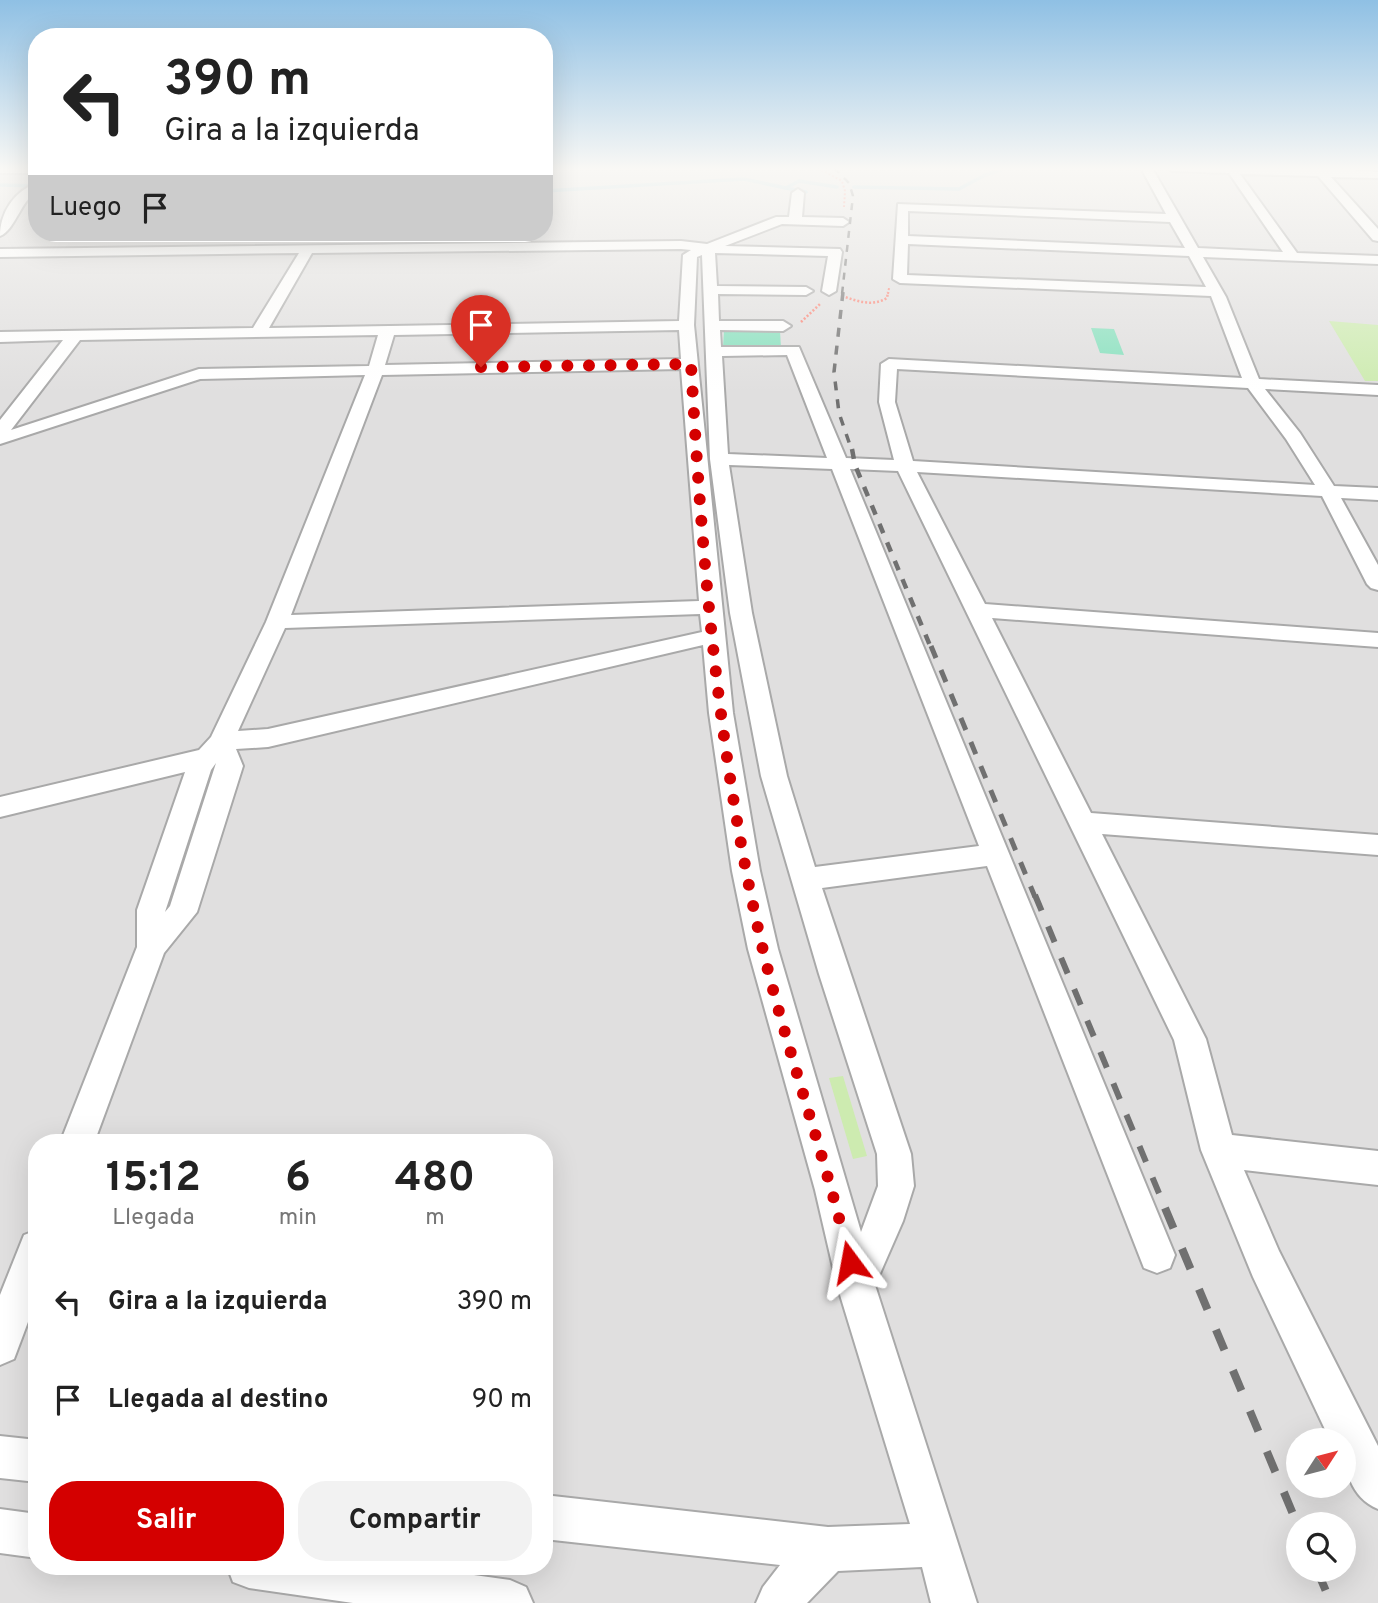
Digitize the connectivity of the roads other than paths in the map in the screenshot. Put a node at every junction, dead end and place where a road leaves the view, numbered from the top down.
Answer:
1 (1093, 242) edge
2 (721, 243) edge
3 (903, 243) edge
4 (948, 243) edge
5 (991, 243) edge
6 (1074, 243) edge
7 (1074, 243) edge
8 (1100, 243) edge
9 (1187, 243) edge
10 (1283, 243) edge
11 (999, 246) junction
12 (708, 248) junction
13 (308, 249) junction
14 (0, 253) edge
15 (1193, 254) junction
16 (1294, 258) junction
17 (1378, 260) edge
18 (1116, 288) junction
19 (709, 290) junction
20 (806, 290) dead end
21 (829, 291) road end
22 (1216, 292) junction
23 (686, 325) junction
24 (711, 325) junction
25 (783, 326) road end
26 (258, 333) junction
27 (386, 333) junction
28 (0, 337) edge
29 (71, 342) junction
30 (0, 349) edge
31 (701, 358) junction
32 (376, 369) junction
33 (1253, 384) junction
34 (1378, 390) edge
35 (0, 432) edge
36 (0, 439) edge
37 (719, 459) junction
38 (838, 463) junction
39 (905, 466) junction
40 (1329, 492) junction
41 (1378, 495) edge
42 (1378, 584) edge
43 (976, 610) junction
44 (712, 621) junction
45 (277, 622) junction
46 (1378, 640) edge
47 (214, 749) junction
48 (0, 807) edge
49 (1081, 822) junction
50 (1378, 845) edge
51 (995, 854) junction
52 (805, 879) junction
53 (80, 1134) edge
54 (1217, 1150) junction
55 (1378, 1168) edge
56 (1157, 1255) dead end
57 (28, 1272) edge
58 (856, 1285) junction
59 (0, 1345) edge
60 (0, 1457) edge
61 (28, 1460) edge
62 (1378, 1488) edge
63 (553, 1518) edge
64 (0, 1531) edge
65 (28, 1535) edge
66 (938, 1545) junction
67 (828, 1549) junction
68 (312, 1575) edge
69 (510, 1603) edge
70 (779, 1603) edge
71 (954, 1603) edge

1 - 18 street
2 - 12 street
3 - 11 street
4 - 11 street
5 - 11 street
6 - 11 street
7 - 11 street
8 - 15 street
9 - 15 street
10 - 16 street
11 - 18 street
12 - 13 street
12 - 19 street
12 - 21 street
12 - 23 street
13 - 14 street
13 - 26 street
15 - 16 street
15 - 22 street
16 - 17 street
18 - 22 street
19 - 20 street
19 - 24 street
22 - 33 street
23 - 27 street
23 - 31 street
24 - 25 street
24 - 31 street
26 - 27 street
26 - 29 street
27 - 29 street
27 - 32 street
28 - 29 street
29 - 30 street
29 - 35 street
31 - 32 street
31 - 37 street
31 - 38 street
31 - 44 street
32 - 36 street
32 - 45 street
33 - 34 street
33 - 39 street
33 - 40 street
37 - 38 street
37 - 52 street
38 - 39 street
38 - 51 street
39 - 40 street
39 - 43 street
40 - 41 street
40 - 42 street
43 - 46 street
43 - 49 street
44 - 45 street
44 - 47 street
44 - 58 street
45 - 47 street
47 - 48 street
47 - 53 street
49 - 50 street
49 - 54 street
51 - 52 street
51 - 56 street
52 - 58 street
54 - 55 street
54 - 62 street
57 - 59 street
58 - 66 street
60 - 61 street
63 - 67 street
64 - 65 street
66 - 67 street
66 - 71 street
67 - 70 street
68 - 69 street

